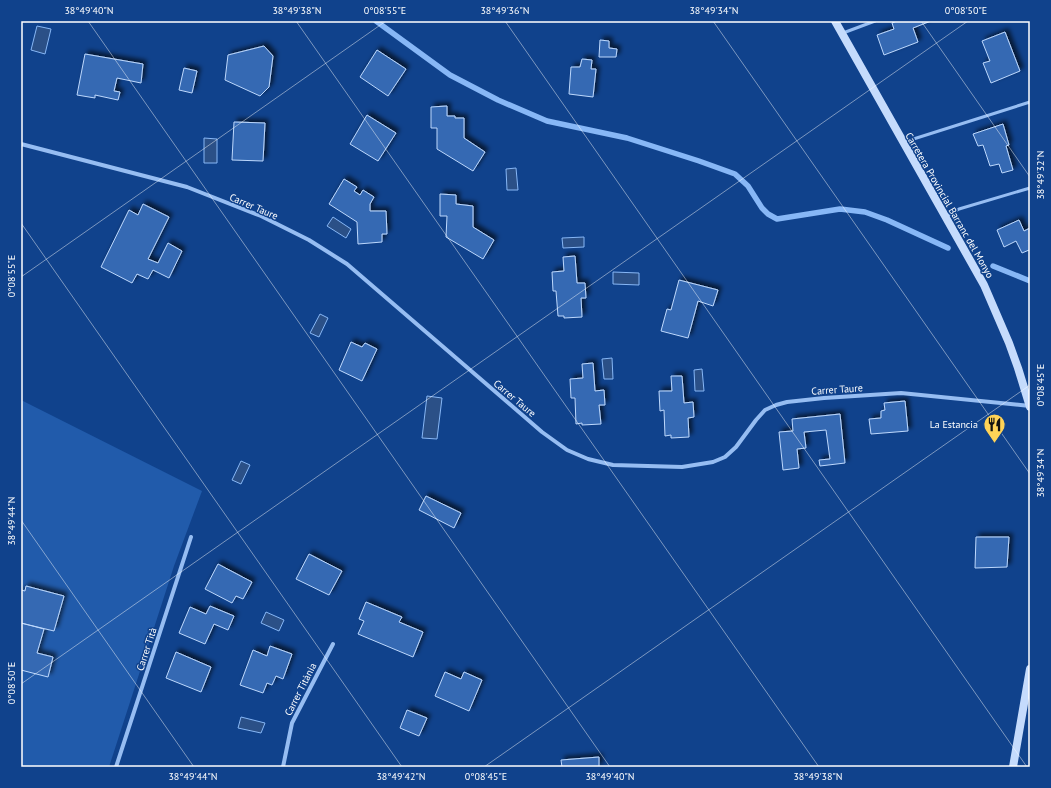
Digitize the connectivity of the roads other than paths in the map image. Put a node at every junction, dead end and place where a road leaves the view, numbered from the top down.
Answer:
1 (835, 21) edge
2 (875, 21) edge
3 (841, 34) junction
4 (1030, 102) edge
5 (903, 143) junction
6 (21, 144) edge
7 (1030, 188) edge
8 (945, 216) junction
9 (1030, 406) edge
10 (191, 536) dead end
11 (333, 644) dead end
12 (1030, 669) edge
13 (116, 767) edge
14 (284, 767) edge
15 (1013, 767) edge

1 - 3 street, Carretera Provincial Barranc del Monyo
2 - 3 lane
3 - 5 street, Carretera Provincial Barranc del Monyo
4 - 5 lane
5 - 8 street, Carretera Provincial Barranc del Monyo
6 - 9 street, Carrer Taure
7 - 8 lane
8 - 9 street, Carretera Provincial Barranc del Monyo
10 - 13 street, Carrer Tità
11 - 14 street, Carrer Titània
12 - 15 street

